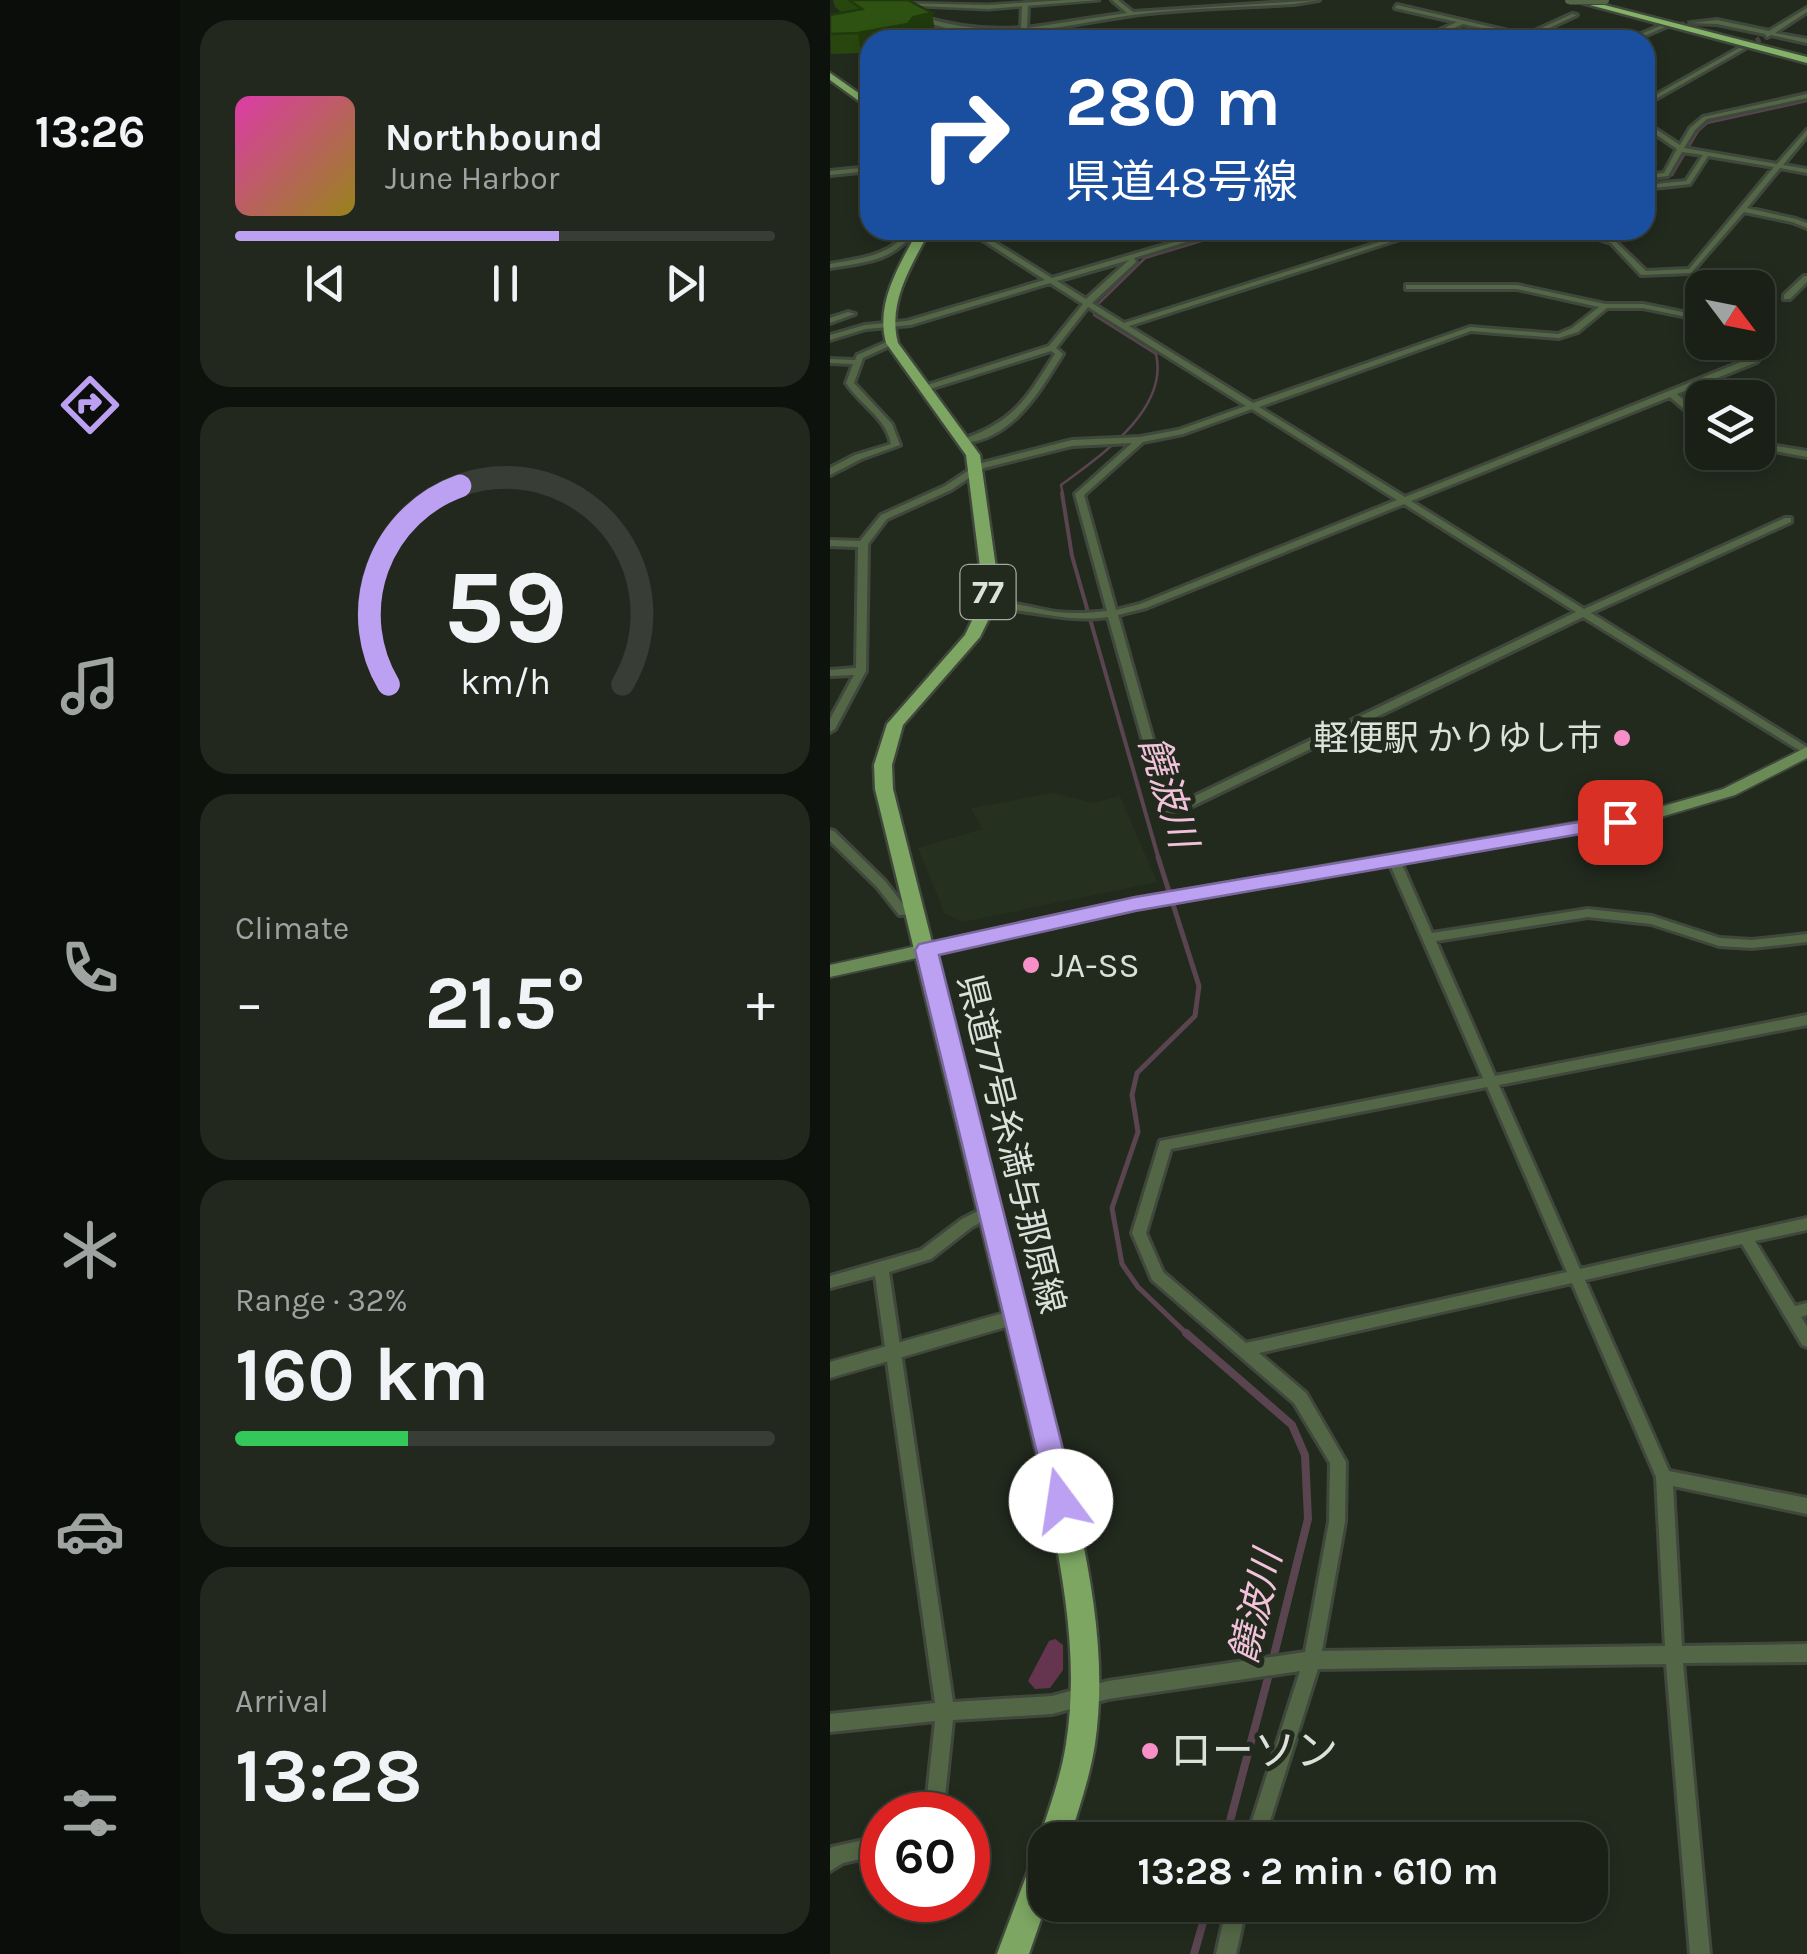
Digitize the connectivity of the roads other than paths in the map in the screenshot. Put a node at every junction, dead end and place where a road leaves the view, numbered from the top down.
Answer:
1 (1096, 0) edge
2 (1115, 0) edge
3 (1218, 0) edge
4 (1316, 0) edge
5 (1572, 0) edge
6 (1589, 0) edge
7 (1605, 0) edge
8 (1277, 2) edge
9 (921, 3) edge
10 (884, 4) edge
11 (1025, 6) junction
12 (1397, 6) dead end
13 (1224, 9) junction
14 (1807, 10) edge
15 (1132, 14) junction
16 (1574, 15) dead end
17 (1462, 22) junction
18 (1694, 22) tunnel mouth
19 (1662, 27) tunnel mouth
20 (1024, 30) junction
21 (1444, 30) edge
22 (1499, 30) edge
23 (1540, 30) edge
24 (1655, 30) edge
25 (1770, 34) junction
26 (1760, 39) tunnel mouth
27 (1807, 41) edge
28 (1741, 48) tunnel mouth
29 (1807, 58) edge
30 (830, 76) edge
31 (1807, 96) edge
32 (1655, 97) edge
33 (860, 98) edge
34 (1655, 131) edge
35 (1807, 132) edge
36 (1683, 150) junction
37 (1706, 155) junction
38 (1782, 167) junction
39 (860, 170) edge
40 (1807, 171) edge
41 (830, 173) edge
42 (1655, 176) edge
43 (1655, 186) edge
44 (1745, 210) junction
45 (1807, 226) edge
46 (907, 240) edge
47 (919, 240) edge
48 (986, 240) edge
49 (1188, 240) edge
50 (1393, 240) edge
51 (1606, 240) edge
52 (1143, 253) junction
53 (830, 266) edge
54 (1807, 278) edge
55 (1050, 281) junction
56 (1408, 287) dead end
57 (1787, 297) dead end
58 (1087, 303) junction
59 (1605, 306) junction
60 (851, 314) dead end
61 (1685, 315) edge
62 (830, 321) edge
63 (888, 325) junction
64 (1125, 325) junction
65 (830, 338) edge
66 (892, 343) junction
67 (1052, 348) junction
68 (830, 360) edge
69 (1754, 360) edge
70 (858, 362) junction
71 (927, 388) junction
72 (1671, 393) junction
73 (1685, 405) edge
74 (1254, 407) junction
75 (1140, 440) junction
76 (966, 442) junction
77 (1775, 449) edge
78 (1807, 454) edge
79 (978, 468) junction
80 (830, 472) edge
81 (1406, 502) junction
82 (1788, 520) dead end
83 (830, 544) edge
84 (863, 544) junction
85 (987, 606) junction
86 (1583, 613) junction
87 (1112, 615) junction
88 (862, 671) junction
89 (830, 672) edge
90 (830, 729) edge
91 (1807, 752) edge
92 (830, 834) edge
93 (1394, 860) junction
94 (916, 911) junction
95 (1429, 938) junction
96 (1807, 938) edge
97 (926, 950) junction
98 (830, 970) edge
99 (1807, 1020) edge
100 (1491, 1082) junction
101 (990, 1211) junction
102 (1807, 1224) edge
103 (1745, 1237) junction
104 (880, 1268) junction
105 (1573, 1275) junction
106 (830, 1282) edge
107 (1799, 1311) edge
108 (1014, 1318) junction
109 (1807, 1340) edge
110 (1244, 1350) junction
111 (891, 1352) junction
112 (830, 1370) edge
113 (1664, 1477) junction
114 (1807, 1506) edge
115 (1807, 1654) edge
116 (1674, 1656) junction
117 (1312, 1660) junction
118 (1084, 1695) junction
119 (946, 1711) junction
120 (830, 1723) edge
121 (937, 1792) edge
122 (1059, 1822) edge
123 (1260, 1822) edge
124 (860, 1850) edge
125 (830, 1861) edge
126 (1028, 1914) edge
127 (1233, 1922) edge
128 (1014, 1954) edge
129 (1226, 1954) edge
130 (1700, 1954) edge

1 - 11 street
2 - 15 street
3 - 13 street
4 - 8 street
5 - 7 street, bridge
5 - 29 highway
6 - 29 highway
8 - 13 street
9 - 10 street
9 - 11 street
9 - 20 street
11 - 20 street
12 - 17 street
13 - 15 street
14 - 25 street
15 - 20 street
16 - 23 street
17 - 21 street
17 - 22 street
18 - 25 street
19 - 24 street
25 - 26 street
25 - 27 street
28 - 32 street
30 - 33 main road
31 - 36 street
34 - 36 street
35 - 38 street
36 - 37 street
36 - 42 street
37 - 38 street
37 - 43 street
38 - 40 street
38 - 44 street
39 - 41 street
44 - 45 street
44 - 51 street
46 - 53 street
47 - 63 main road, 77
48 - 55 street
49 - 52 street
50 - 64 street
52 - 55 street
52 - 58 street
54 - 57 street
55 - 58 street
55 - 63 street
56 - 59 street
58 - 64 street
58 - 67 street
59 - 61 street
59 - 74 street
60 - 62 street
63 - 65 street
63 - 66 main road, 77
64 - 74 street
66 - 70 street
66 - 71 main road, 77
67 - 71 street
67 - 76 street
68 - 70 street
69 - 72 street
70 - 80 street
71 - 76 main road, 77
72 - 73 street
72 - 81 street
74 - 75 street
74 - 81 street
75 - 79 street
75 - 87 street
76 - 79 main road, 77
77 - 78 street
79 - 84 street
79 - 85 main road, 77
81 - 86 street
81 - 87 street
82 - 86 street
83 - 84 street
84 - 88 street
85 - 87 street
85 - 94 main road, 県道77号糸満与那原線 / 77
86 - 87 street
86 - 91 street
88 - 89 street
88 - 90 street
91 - 93 main road
92 - 94 street
93 - 95 street
93 - 97 main road
94 - 97 main road, 県道77号糸満与那原線 / 77
95 - 96 street
95 - 100 street
97 - 98 main road
97 - 101 main road, 県道77号糸満与那原線 / 77
99 - 100 street
100 - 105 street
100 - 110 street
101 - 104 street
101 - 108 main road, 県道77号糸満与那原線 / 77
102 - 103 street
103 - 105 street
103 - 107 street
104 - 106 street
104 - 111 street
105 - 110 street
105 - 113 street
107 - 109 street
108 - 111 street
108 - 118 main road, 県道77号糸満与那原線 / 77
110 - 117 street
111 - 112 street
111 - 119 street
113 - 114 street
113 - 116 street
115 - 116 street
116 - 117 street
116 - 130 street
117 - 118 street
117 - 123 street
118 - 119 street
118 - 122 main road, 県道77号糸満与那原線 / 77
119 - 120 street
119 - 121 street
124 - 125 street
126 - 128 main road
127 - 129 street

